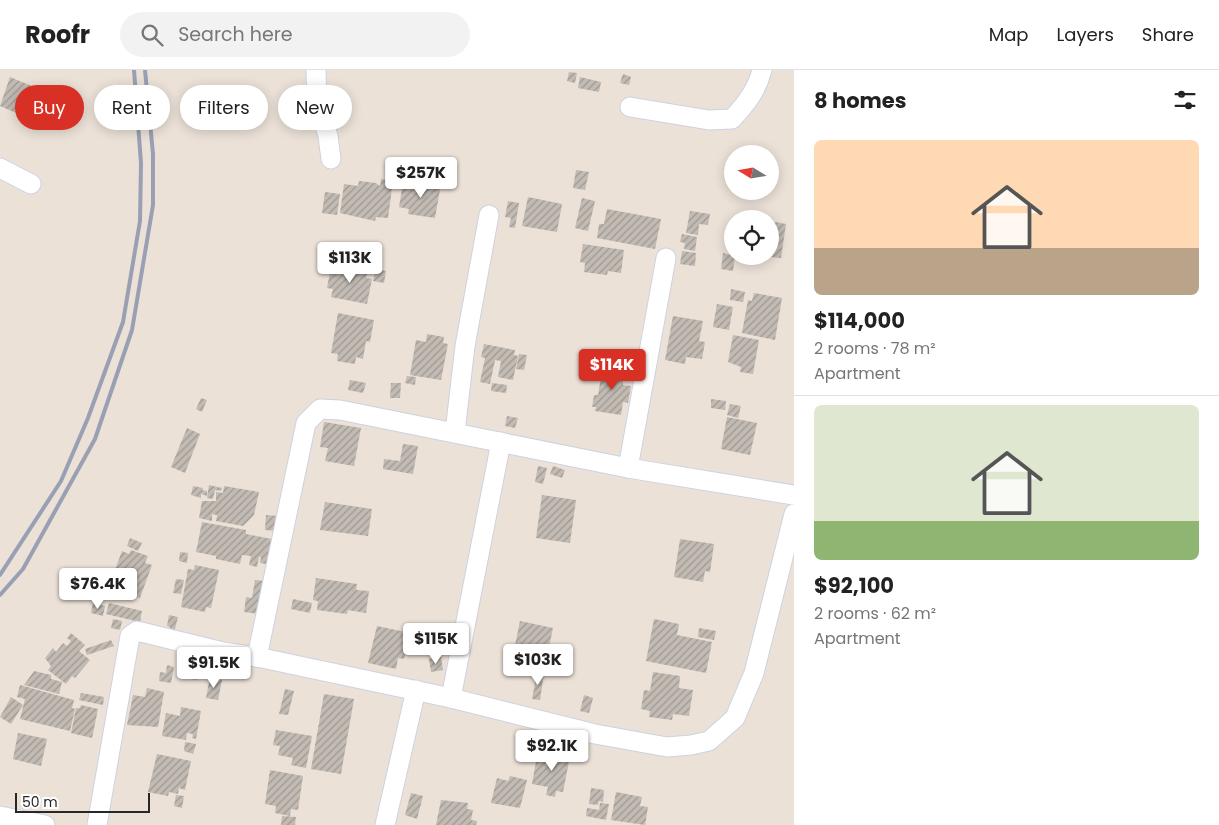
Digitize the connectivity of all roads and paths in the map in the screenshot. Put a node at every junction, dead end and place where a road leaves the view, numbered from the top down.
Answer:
1 (316, 70) edge
2 (762, 70) edge
3 (630, 107) dead end
4 (331, 159) dead end
5 (0, 168) edge
6 (31, 184) dead end
7 (489, 215) dead end
8 (666, 258) dead end
9 (455, 432) junction
10 (501, 442) junction
11 (628, 468) junction
12 (794, 495) edge
13 (794, 514) edge
14 (257, 657) junction
15 (416, 690) junction
16 (450, 698) junction
17 (0, 816) edge
18 (45, 825) edge
19 (97, 825) edge
20 (385, 825) edge

1 - 4 street
2 - 3 street
5 - 6 street
7 - 9 street
8 - 11 street
9 - 10 street
9 - 14 street
10 - 11 street
10 - 16 street
11 - 12 street
13 - 16 street
14 - 15 street
14 - 19 street
15 - 16 street
15 - 20 street
17 - 18 street

